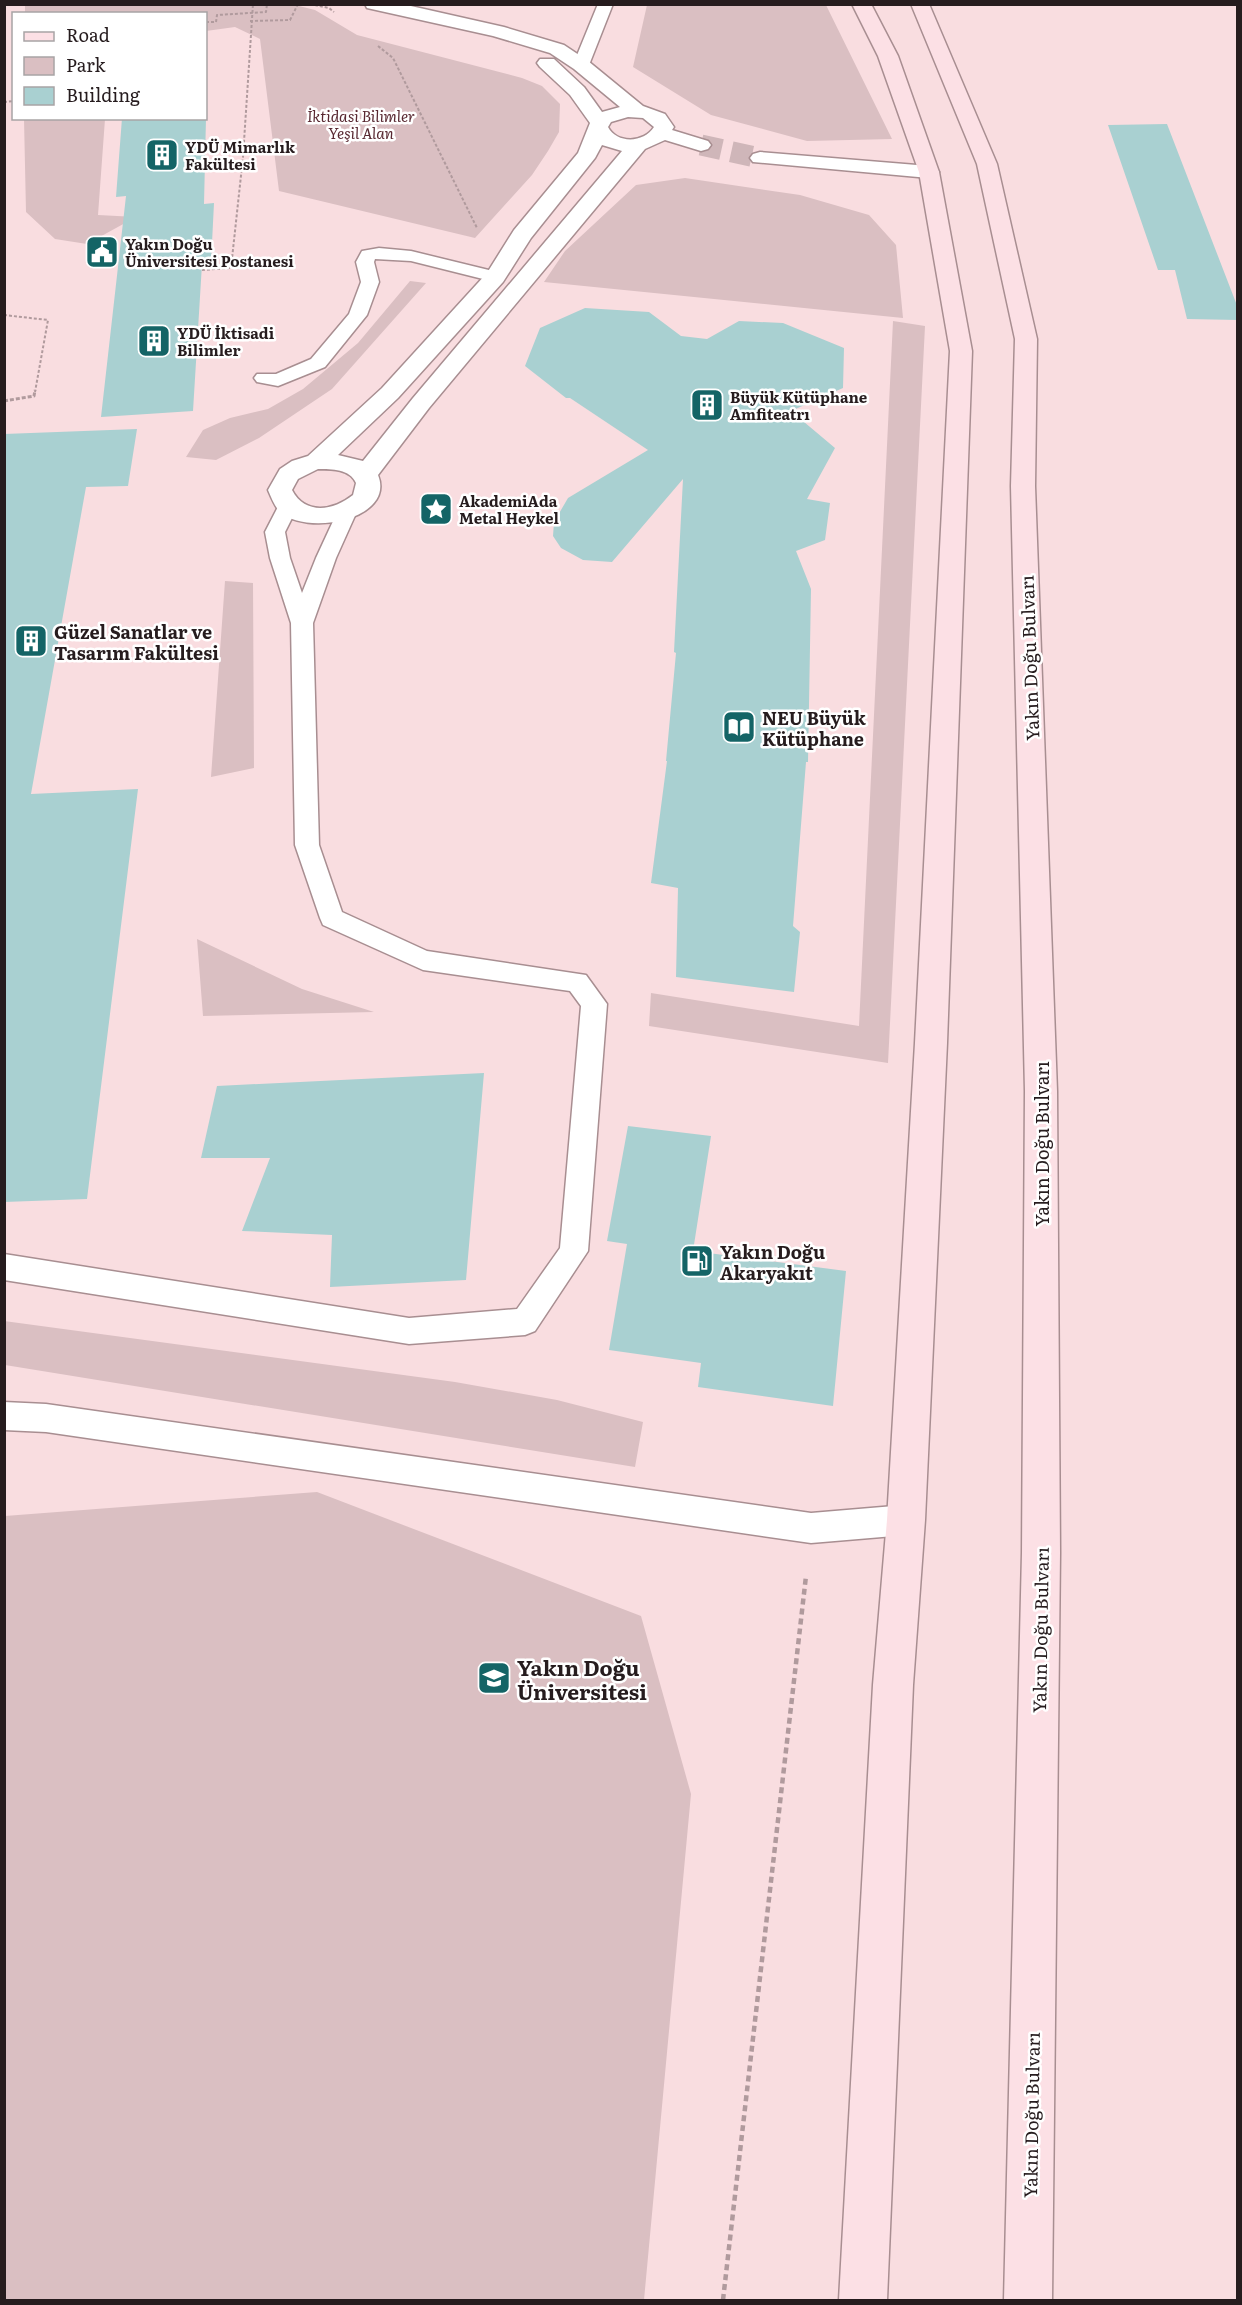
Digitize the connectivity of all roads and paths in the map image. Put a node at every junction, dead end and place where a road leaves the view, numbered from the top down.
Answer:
1 (253, 4) edge
2 (267, 4) edge
3 (298, 4) edge
4 (310, 4) edge
5 (374, 4) edge
6 (606, 4) edge
7 (861, 4) edge
8 (920, 4) edge
9 (338, 15) dead end
10 (250, 21) junction
11 (207, 22) edge
12 (529, 41) junction
13 (375, 43) dead end
14 (581, 65) junction
15 (637, 111) junction
16 (599, 127) junction
17 (662, 133) junction
18 (639, 144) junction
19 (701, 145) tunnel mouth
20 (760, 158) tunnel mouth
21 (929, 172) junction
22 (522, 235) junction
23 (202, 270) dead end
24 (495, 278) junction
25 (4, 315) edge
26 (264, 378) dead end
27 (4, 401) edge
28 (317, 461) junction
29 (365, 475) junction
30 (288, 506) junction
31 (348, 509) junction
32 (302, 624) junction
33 (4, 1267) edge
34 (4, 1416) edge
35 (906, 1520) junction
36 (812, 1528) junction
37 (723, 2301) edge
38 (863, 2301) edge
39 (1028, 2301) edge

1 - 10 path, bridge
2 - 11 path
3 - 10 path
4 - 9 path
5 - 12 street
6 - 14 lane
7 - 21 main road
8 - 39 main road, Yakın Doğu Bulvarı
10 - 23 path, bridge
12 - 14 street
12 - 16 street
13 - 22 path
14 - 15 street
15 - 16 street
15 - 17 street
16 - 18 street
16 - 22 street
17 - 18 street
17 - 19 street
18 - 29 street
20 - 21 street
21 - 35 main road
22 - 24 street
24 - 26 lane
24 - 28 street
25 - 27 path
28 - 29 street
28 - 30 street
29 - 31 street
30 - 31 street
30 - 32 lane
31 - 32 lane
32 - 33 lane
34 - 36 lane
35 - 36 lane
35 - 38 main road
36 - 37 path

